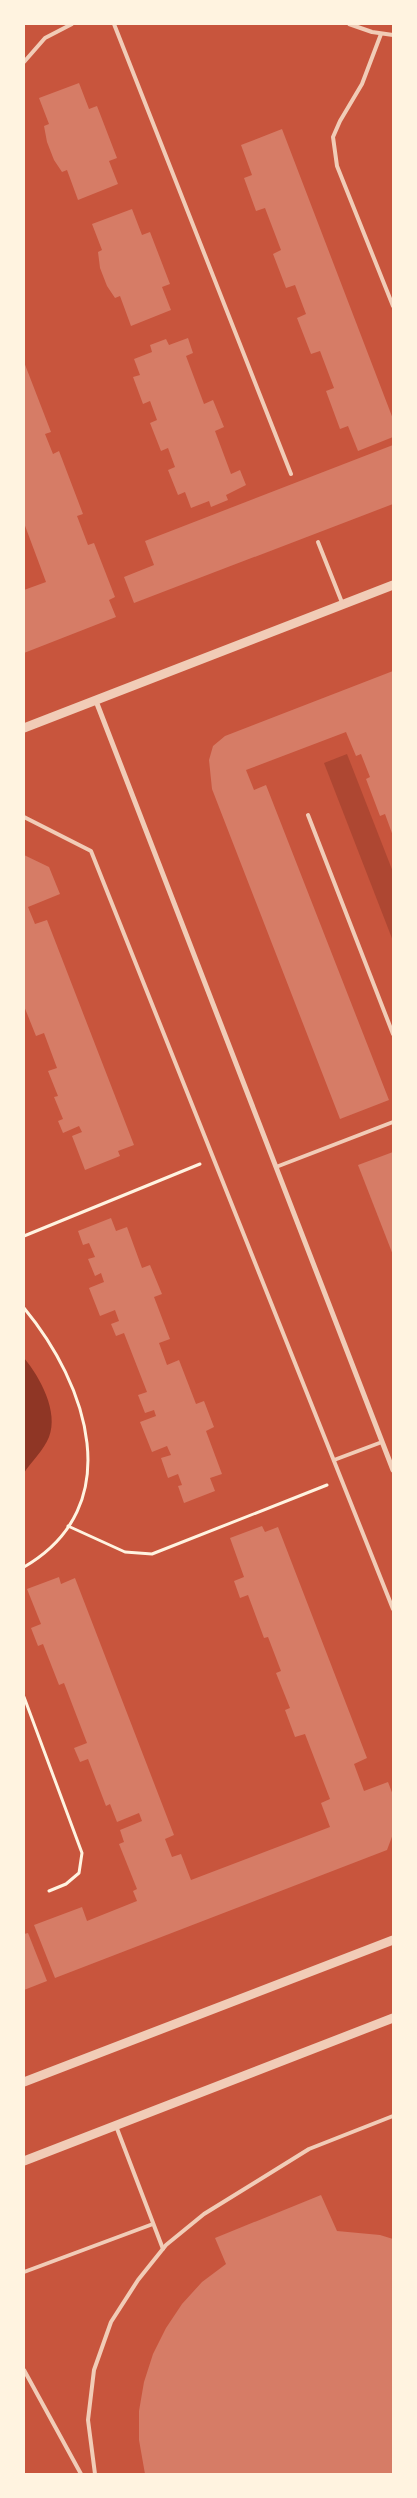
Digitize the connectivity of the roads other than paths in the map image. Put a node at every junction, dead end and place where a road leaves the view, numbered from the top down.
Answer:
1 (72, 24) edge
2 (114, 24) edge
3 (349, 24) edge
4 (381, 34) junction
5 (393, 35) edge
6 (24, 62) edge
7 (393, 306) edge
8 (291, 474) dead end
9 (318, 542) dead end
10 (393, 586) edge
11 (342, 605) junction
12 (96, 700) junction
13 (24, 728) edge
14 (308, 816) dead end
15 (24, 817) edge
16 (393, 1034) edge
17 (393, 1122) edge
18 (276, 1167) junction
19 (382, 1442) junction
20 (334, 1460) junction
21 (393, 1470) edge
22 (393, 1609) edge
23 (393, 1940) edge
24 (393, 2018) edge
25 (24, 2082) edge
26 (393, 2116) edge
27 (116, 2126) junction
28 (24, 2161) edge
29 (153, 2224) junction
30 (163, 2250) junction
31 (24, 2272) edge
32 (24, 2370) edge
33 (81, 2474) edge
34 (95, 2474) edge

1 - 6 lane
2 - 8 lane
3 - 4 lane
4 - 5 lane
4 - 7 lane
9 - 11 lane
10 - 11 street
11 - 12 street
12 - 13 street
12 - 18 street
14 - 16 lane
15 - 20 lane
17 - 18 lane
18 - 19 street
19 - 20 lane
19 - 21 street
20 - 22 lane
23 - 25 street
24 - 27 street
26 - 30 lane
27 - 28 street
27 - 29 lane
29 - 30 lane
29 - 31 lane
30 - 34 lane
32 - 33 lane

